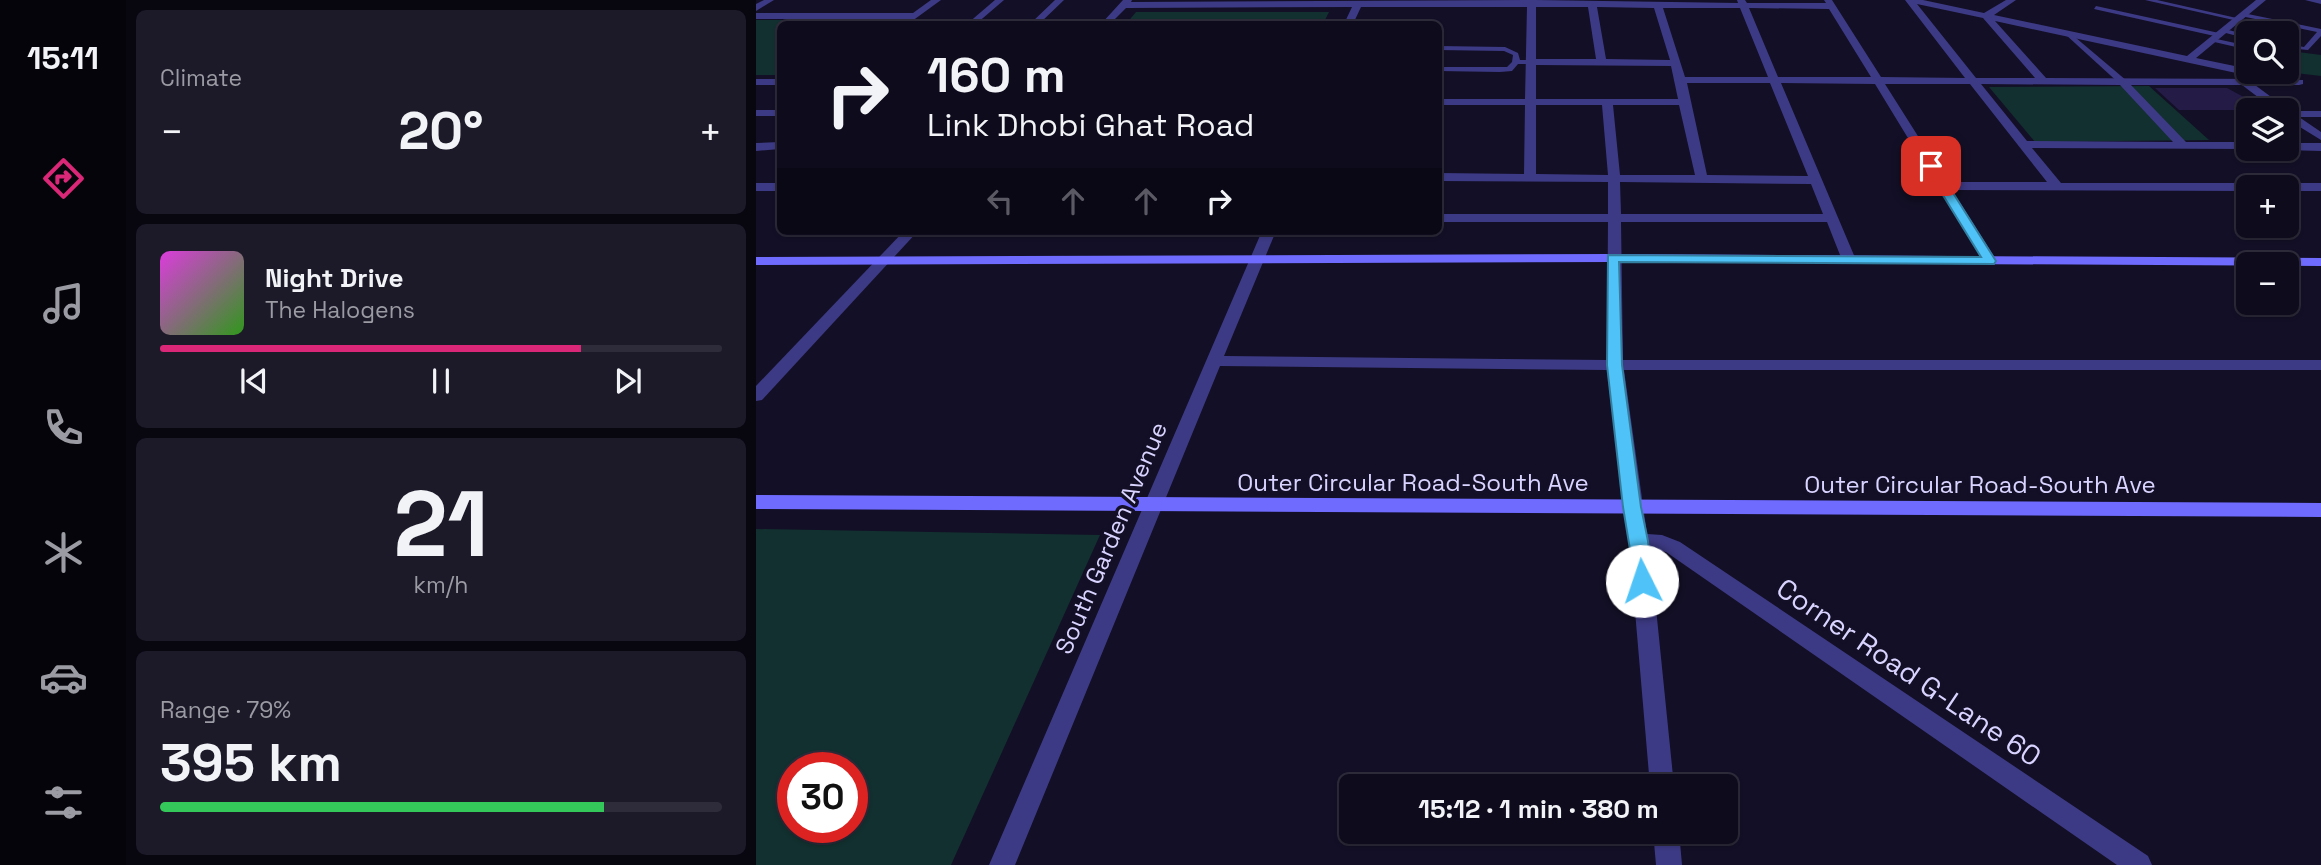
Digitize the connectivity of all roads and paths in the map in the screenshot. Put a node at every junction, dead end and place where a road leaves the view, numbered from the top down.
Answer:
1 (770, 0) edge
2 (937, 0) edge
3 (1000, 0) edge
4 (1060, 0) edge
5 (1910, 0) edge
6 (2011, 0) edge
7 (2148, 0) edge
8 (2262, 0) edge
9 (2308, 0) edge
10 (1126, 2) edge
11 (1358, 2) edge
12 (1483, 2) edge
13 (1532, 2) edge
14 (2321, 2) edge
15 (1742, 3) edge
16 (1830, 3) edge
17 (1592, 4) junction
18 (1657, 4) junction
19 (756, 8) edge
20 (2096, 8) dead end
21 (756, 16) edge
22 (915, 16) junction
23 (1986, 16) junction
24 (2240, 17) junction
25 (908, 21) edge
26 (975, 21) edge
27 (1037, 21) edge
28 (1108, 21) edge
29 (1350, 21) edge
30 (2321, 32) edge
31 (2067, 33) junction
32 (2219, 35) junction
33 (2236, 36) edge
34 (2236, 42) edge
35 (1442, 48) edge
36 (2299, 48) edge
37 (2189, 59) junction
38 (1516, 62) junction
39 (1532, 62) junction
40 (1602, 63) junction
41 (1675, 63) junction
42 (1442, 69) edge
43 (2236, 69) edge
44 (1681, 80) junction
45 (1777, 81) junction
46 (756, 82) edge
47 (777, 82) edge
48 (1877, 82) junction
49 (2044, 82) junction
50 (1973, 83) junction
51 (2124, 83) junction
52 (2236, 84) edge
53 (2247, 84) edge
54 (2266, 98) edge
55 (1442, 102) edge
56 (1532, 102) junction
57 (1607, 102) junction
58 (1684, 102) junction
59 (756, 113) edge
60 (777, 113) edge
61 (2299, 114) edge
62 (2321, 114) edge
63 (2299, 122) edge
64 (2321, 137) edge
65 (2022, 144) junction
66 (756, 146) edge
67 (777, 146) edge
68 (2183, 146) junction
69 (2236, 146) edge
70 (2299, 147) edge
71 (2321, 147) edge
72 (1442, 177) edge
73 (1530, 177) junction
74 (1614, 178) junction
75 (1702, 178) junction
76 (1815, 180) junction
77 (2056, 185) junction
78 (1944, 186) junction
79 (756, 187) edge
80 (777, 187) edge
81 (2321, 187) edge
82 (1614, 217) junction
83 (1442, 218) edge
84 (1832, 218) junction
85 (907, 235) edge
86 (1267, 235) edge
87 (1613, 258) junction
88 (1255, 260) junction
89 (1849, 260) junction
90 (756, 261) edge
91 (883, 261) junction
92 (1990, 261) junction
93 (2321, 262) edge
94 (1213, 361) junction
95 (1615, 365) junction
96 (2321, 365) edge
97 (756, 396) edge
98 (756, 502) edge
99 (1153, 506) junction
100 (1632, 507) junction
101 (2321, 510) edge
102 (1639, 541) junction
103 (1661, 774) edge
104 (1668, 844) edge
105 (1002, 865) edge
106 (1670, 865) edge
107 (2140, 865) edge

1 - 19 street
2 - 22 street
3 - 26 street
4 - 27 street
5 - 23 street
5 - 50 street
6 - 23 street
7 - 24 lane
8 - 24 street
9 - 14 lane
10 - 11 street
10 - 28 street
11 - 12 street
11 - 29 street
12 - 13 street
13 - 17 street
13 - 39 street
15 - 16 street
15 - 18 street
15 - 45 street
16 - 48 street
17 - 18 street
17 - 40 street
18 - 41 street
20 - 32 lane
21 - 22 street
22 - 25 street
23 - 31 street
23 - 49 street
24 - 30 lane
24 - 32 street
30 - 36 lane
31 - 37 street
31 - 51 lane
32 - 33 lane
32 - 34 lane
32 - 37 street
35 - 38 lane
37 - 43 street
38 - 39 lane
38 - 42 lane
39 - 40 street
39 - 56 street
40 - 41 street
41 - 44 street
44 - 45 street
44 - 58 street
45 - 48 street
45 - 76 street
46 - 47 street
48 - 50 street
48 - 78 street
49 - 50 street
49 - 51 street
50 - 65 street
51 - 52 street
51 - 68 street
53 - 54 street
55 - 56 street
56 - 57 street
56 - 73 street
57 - 58 street
57 - 74 street
58 - 75 street
59 - 60 street
61 - 62 street
63 - 64 street
65 - 68 street
65 - 77 street
66 - 67 street
68 - 69 street
70 - 71 street
72 - 73 street
73 - 74 street
74 - 75 street
74 - 82 street
75 - 76 street
76 - 84 street
77 - 78 street
77 - 81 street
78 - 92 street
79 - 80 street
82 - 83 street
82 - 84 street
82 - 87 street
84 - 89 street
85 - 91 street
86 - 88 street, South Garden Avenue
87 - 88 street
87 - 89 street
87 - 95 street
88 - 91 street
88 - 94 street, South Garden Avenue
89 - 92 street
90 - 91 street
91 - 97 street
92 - 93 street
94 - 95 street
94 - 99 street, South Garden Avenue
95 - 96 street
95 - 100 street
98 - 99 street, Outer Circular Road-South Ave
99 - 100 street, Outer Circular Road-South Ave
99 - 105 street, South Garden Avenue
100 - 101 street, Outer Circular Road-South Ave
100 - 102 street
102 - 103 street
102 - 107 street, Corner Road G-Lane 60
104 - 106 street

